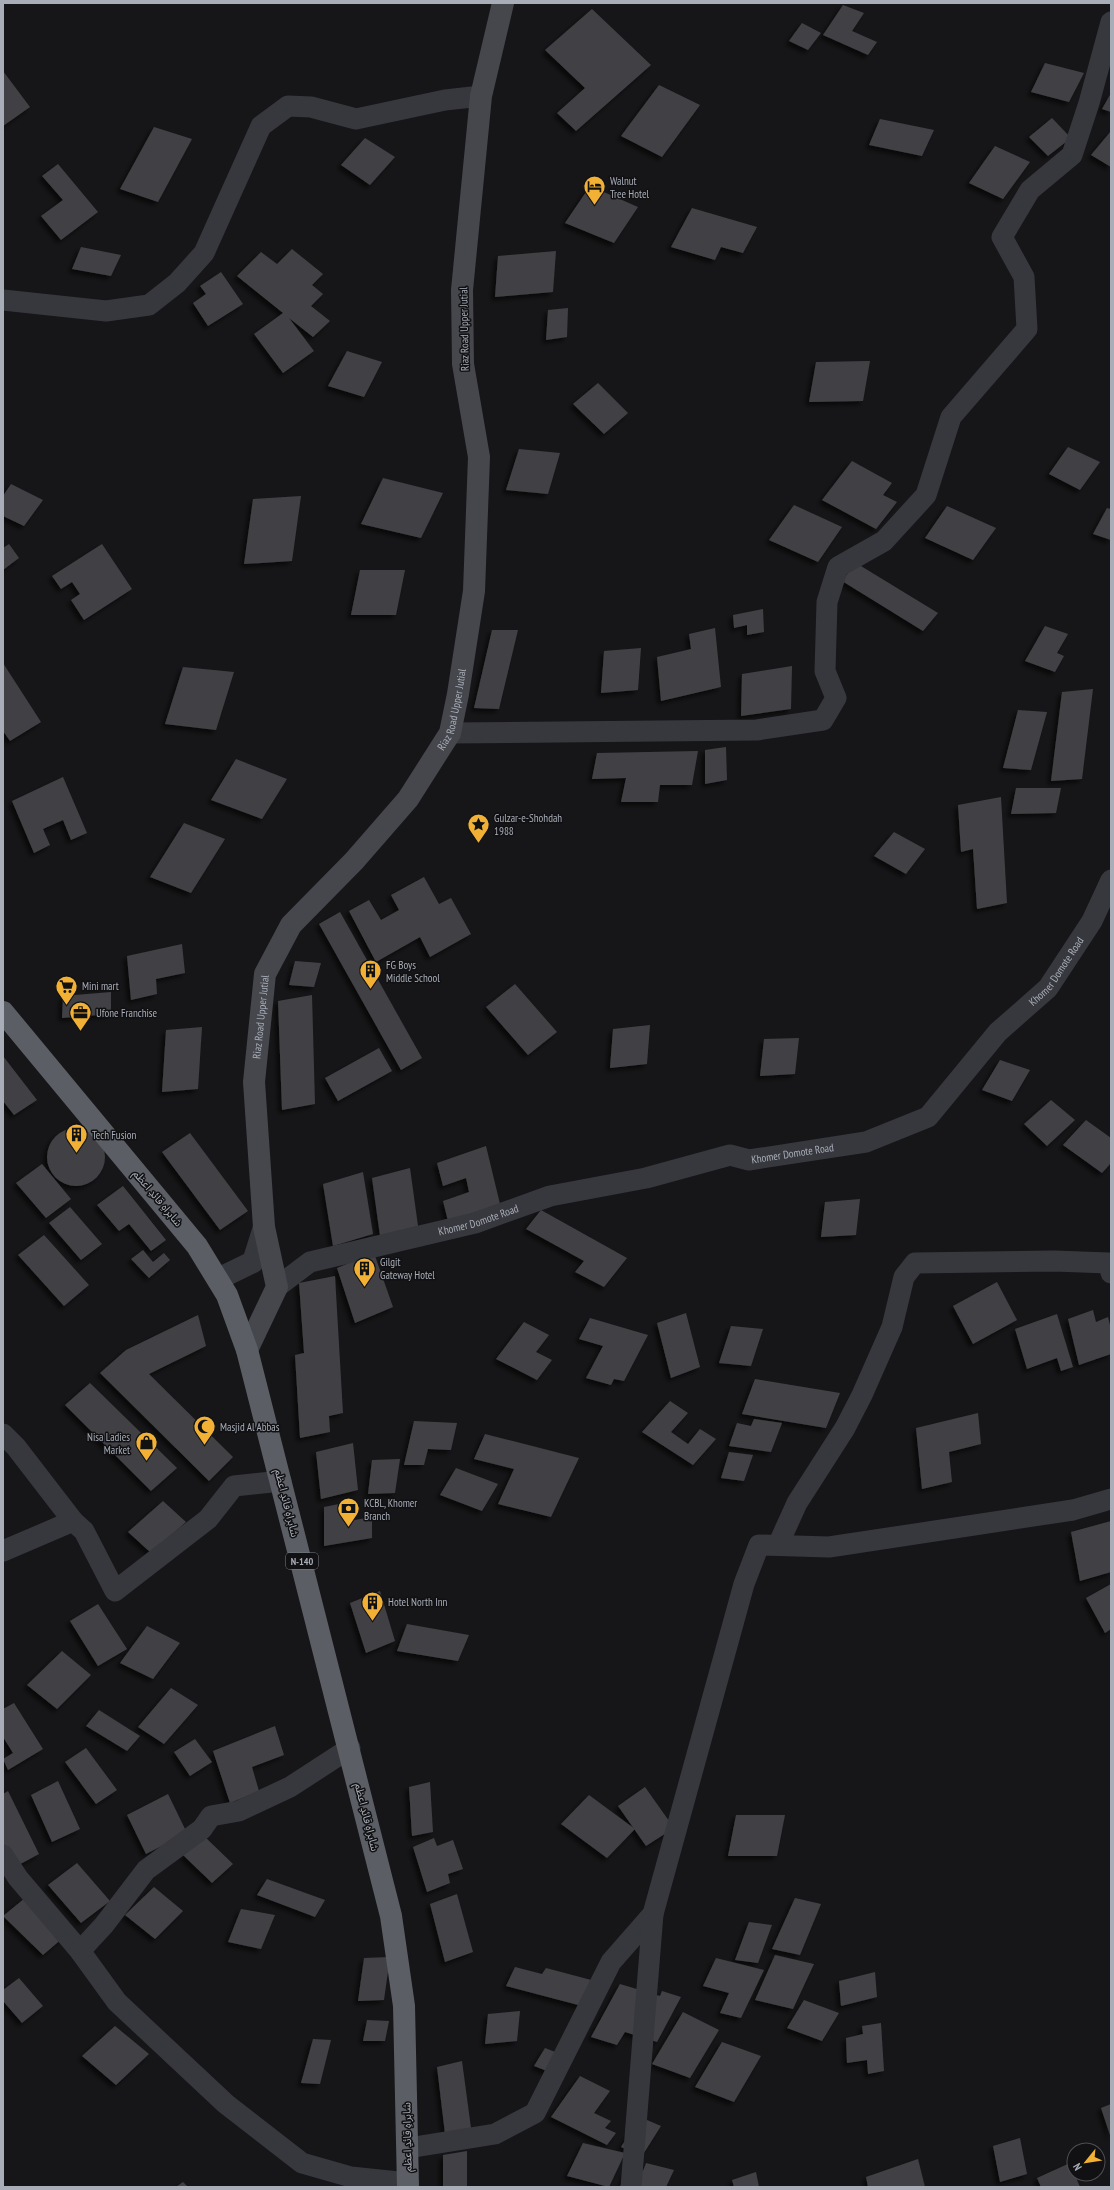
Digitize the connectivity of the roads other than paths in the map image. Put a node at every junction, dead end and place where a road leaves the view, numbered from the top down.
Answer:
1 (503, 3) edge
2 (1111, 22) edge
3 (481, 96) junction
4 (3, 300) edge
5 (450, 733) junction
6 (1111, 880) edge
7 (3, 1012) edge
8 (264, 1227) junction
9 (1111, 1273) edge
10 (218, 1279) junction
11 (277, 1287) junction
12 (247, 1350) junction
13 (3, 1434) edge
14 (281, 1481) junction
15 (1111, 1498) edge
16 (73, 1521) junction
17 (778, 1545) junction
18 (3, 1551) edge
19 (350, 1748) junction
20 (3, 1855) edge
21 (653, 1914) junction
22 (80, 1951) junction
23 (408, 2148) junction
24 (408, 2185) edge
25 (631, 2187) edge

1 - 3 main road, Riaz Road Upper Jutial
2 - 5 street
3 - 4 street
3 - 5 main road, Riaz Road Upper Jutial
5 - 8 main road, Riaz Road Upper Jutial
6 - 11 street, Khomer Domote Road
7 - 10 highway, شاہراہِ قائدِ اعظم / N-140
8 - 10 street
8 - 11 main road, Riaz Road Upper Jutial
9 - 17 street
10 - 12 highway, شاہراہِ قائدِ اعظم / N-140
11 - 12 main road
12 - 14 highway, شاہراہِ قائدِ اعظم / N-140
13 - 16 street
14 - 16 street
14 - 19 highway, شاہراہِ قائدِ اعظم / N-140
15 - 17 street
16 - 18 street
17 - 21 street
19 - 22 street
19 - 23 highway, شاہراہِ قائدِ اعظم / N-140
20 - 22 street
21 - 23 street
21 - 25 street
22 - 24 street
23 - 24 highway, شاہراہِ قائدِ اعظم / N-140

